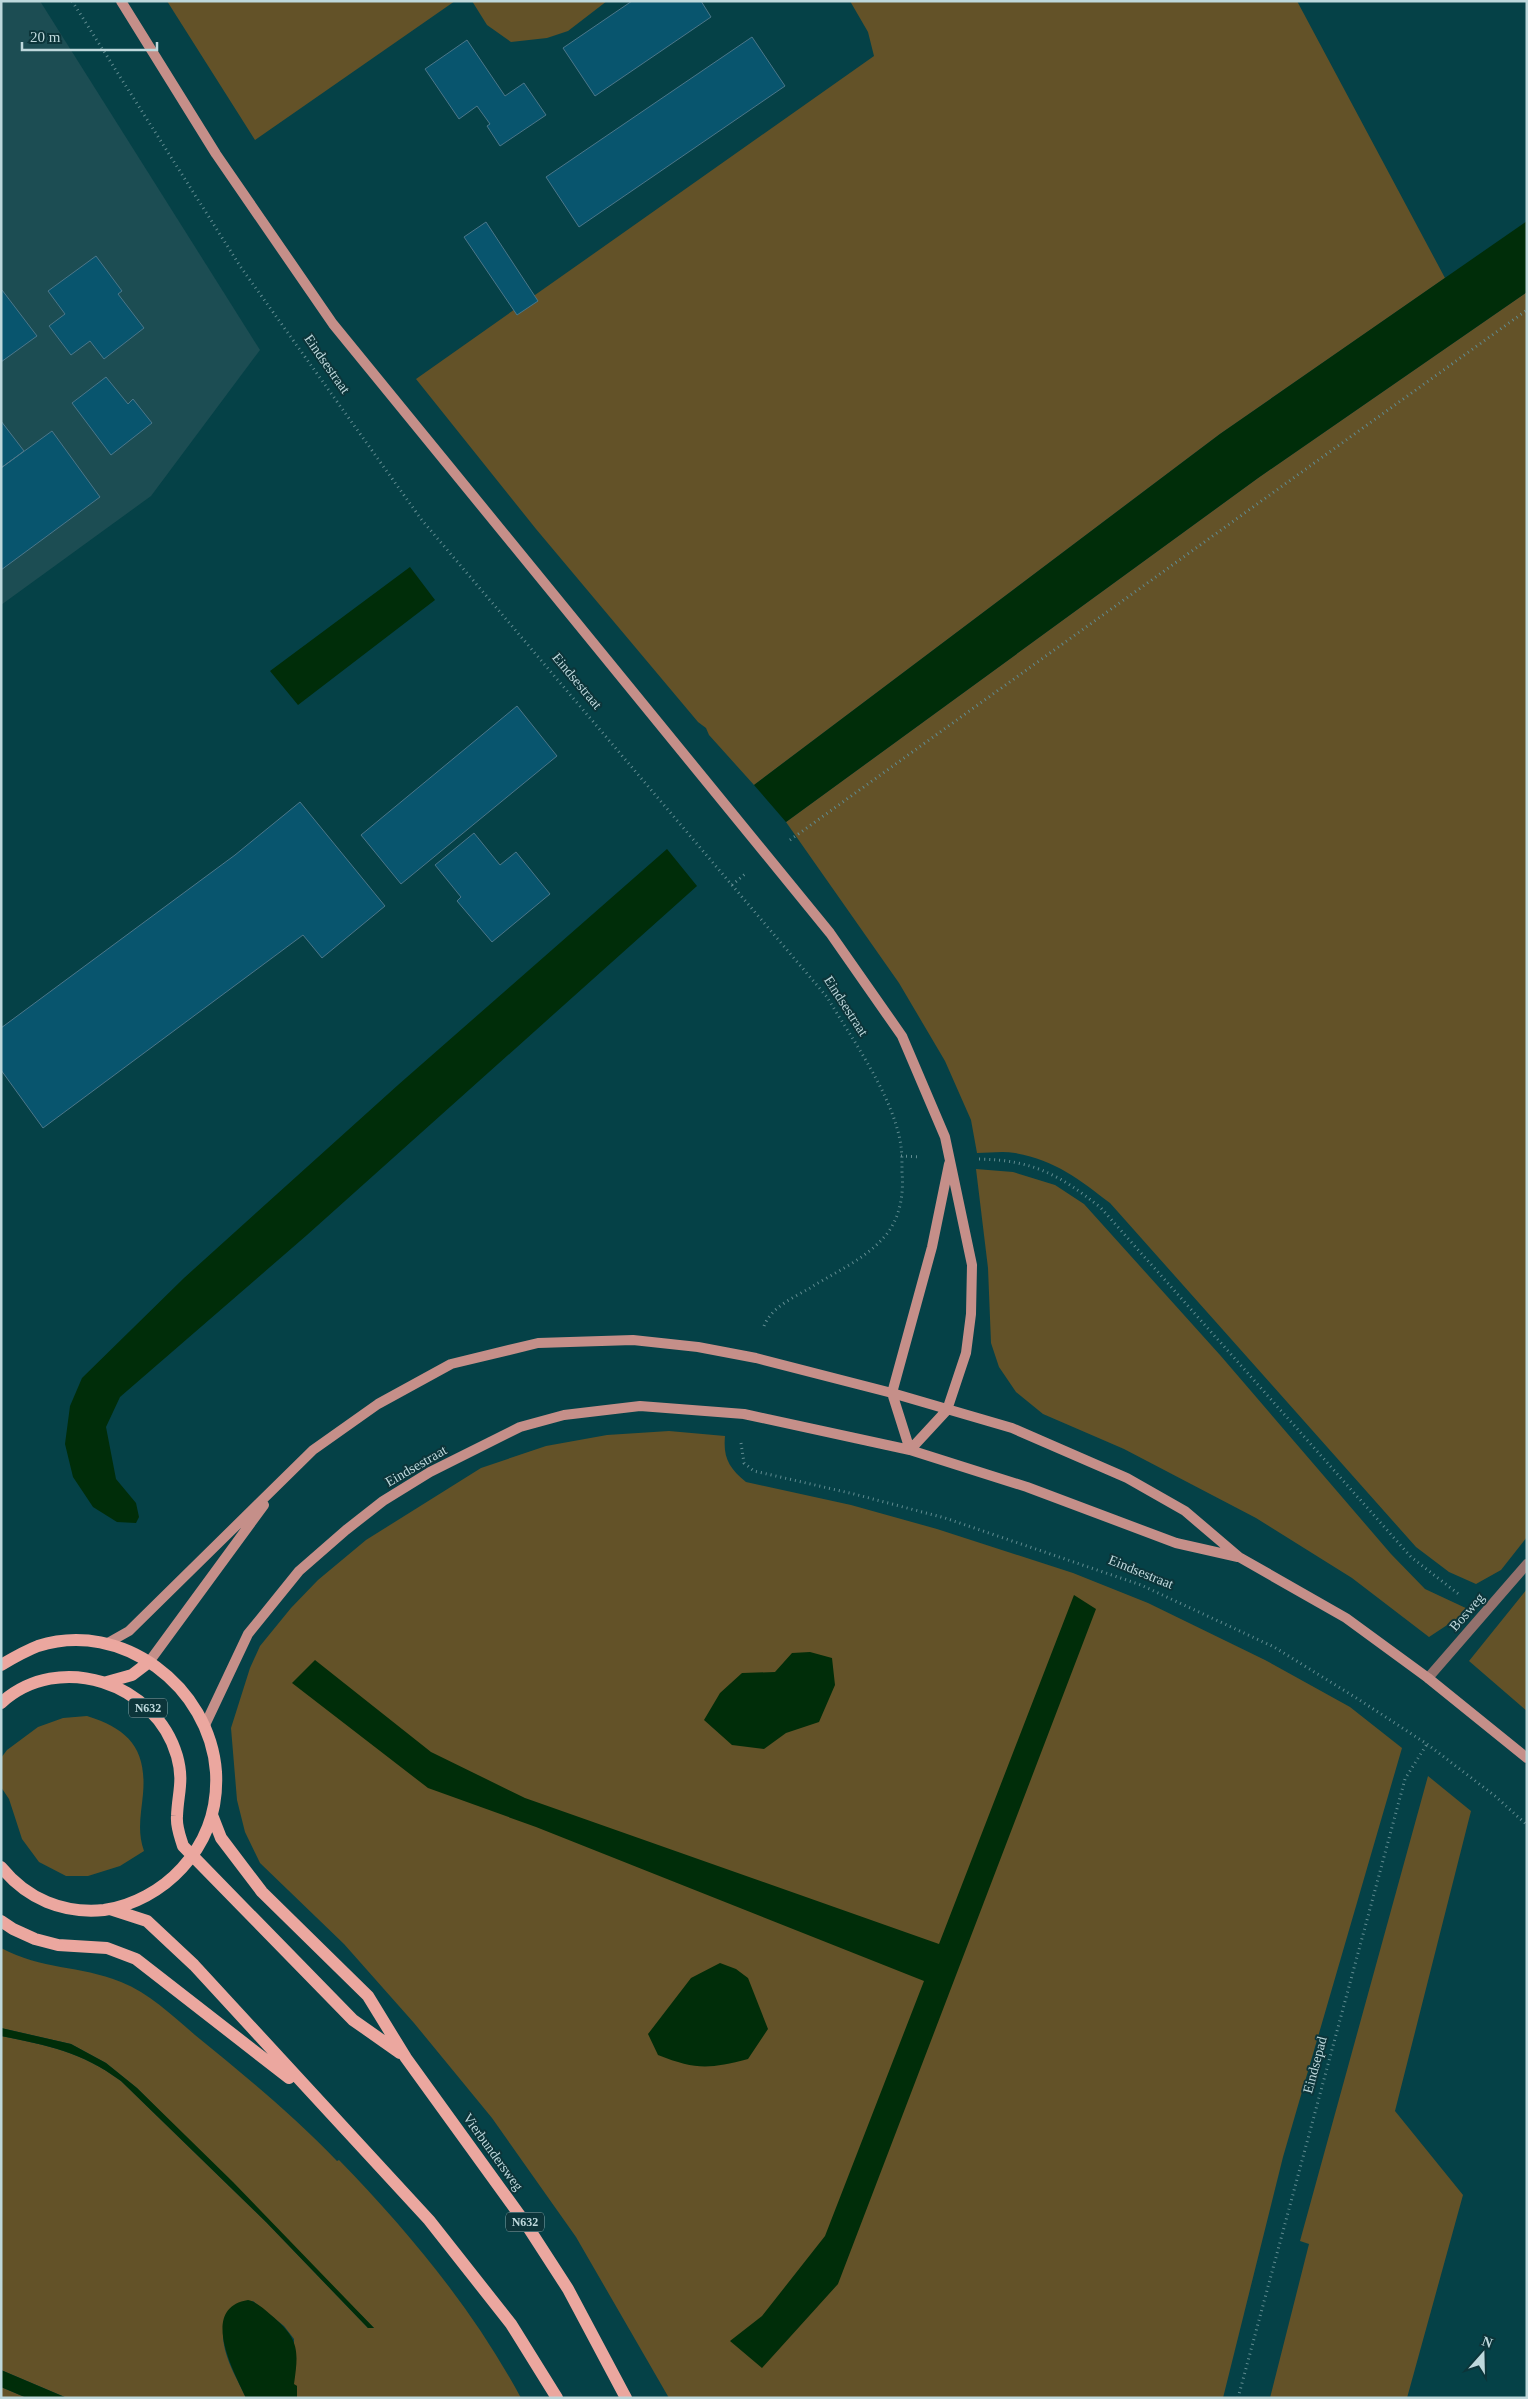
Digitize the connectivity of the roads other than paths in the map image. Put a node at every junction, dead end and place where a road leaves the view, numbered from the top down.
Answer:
1 (121, 1) edge
2 (950, 1158) junction
3 (892, 1393) junction
4 (947, 1410) junction
5 (910, 1450) junction
6 (284, 1478) junction
7 (1239, 1557) junction
8 (1527, 1564) edge
9 (106, 1644) junction
10 (149, 1662) junction
11 (1, 1665) edge
12 (1428, 1678) junction
13 (107, 1682) junction
14 (1, 1703) edge
15 (205, 1724) junction
16 (1527, 1758) edge
17 (212, 1816) junction
18 (193, 1856) junction
19 (1, 1867) edge
20 (110, 1909) junction
21 (1, 1921) edge
22 (406, 2058) junction
23 (316, 2099) junction
24 (557, 2398) edge
25 (626, 2398) edge

1 - 2 street, Eindsestraat
2 - 3 street, Eindsestraat
2 - 4 street, Eindsestraat
3 - 4 street, Eindsestraat
3 - 5 street
3 - 6 street, Eindsestraat
4 - 5 street, Eindsestraat
4 - 7 street, Eindsestraat
5 - 7 street, Eindsestraat
5 - 15 street, Eindsestraat
6 - 9 street, Eindsestraat
6 - 10 street, Eindsestraat
7 - 12 street, Eindsestraat
8 - 12 street, Bosweg
9 - 10 main road, N632
9 - 11 main road, N632
10 - 13 main road, N632
10 - 15 main road, N632
12 - 16 street, Eindsestraat
13 - 14 main road, N632
13 - 18 main road, N632
15 - 17 main road, N632
17 - 18 main road, N632
17 - 22 main road, Vierbundersweg / N632
18 - 20 main road, N632
18 - 22 main road, Vierbundersweg / N632
19 - 20 main road, N632
20 - 23 main road, N632
21 - 23 main road, N632
22 - 25 main road, Vierbundersweg / N632
23 - 24 main road, N632

